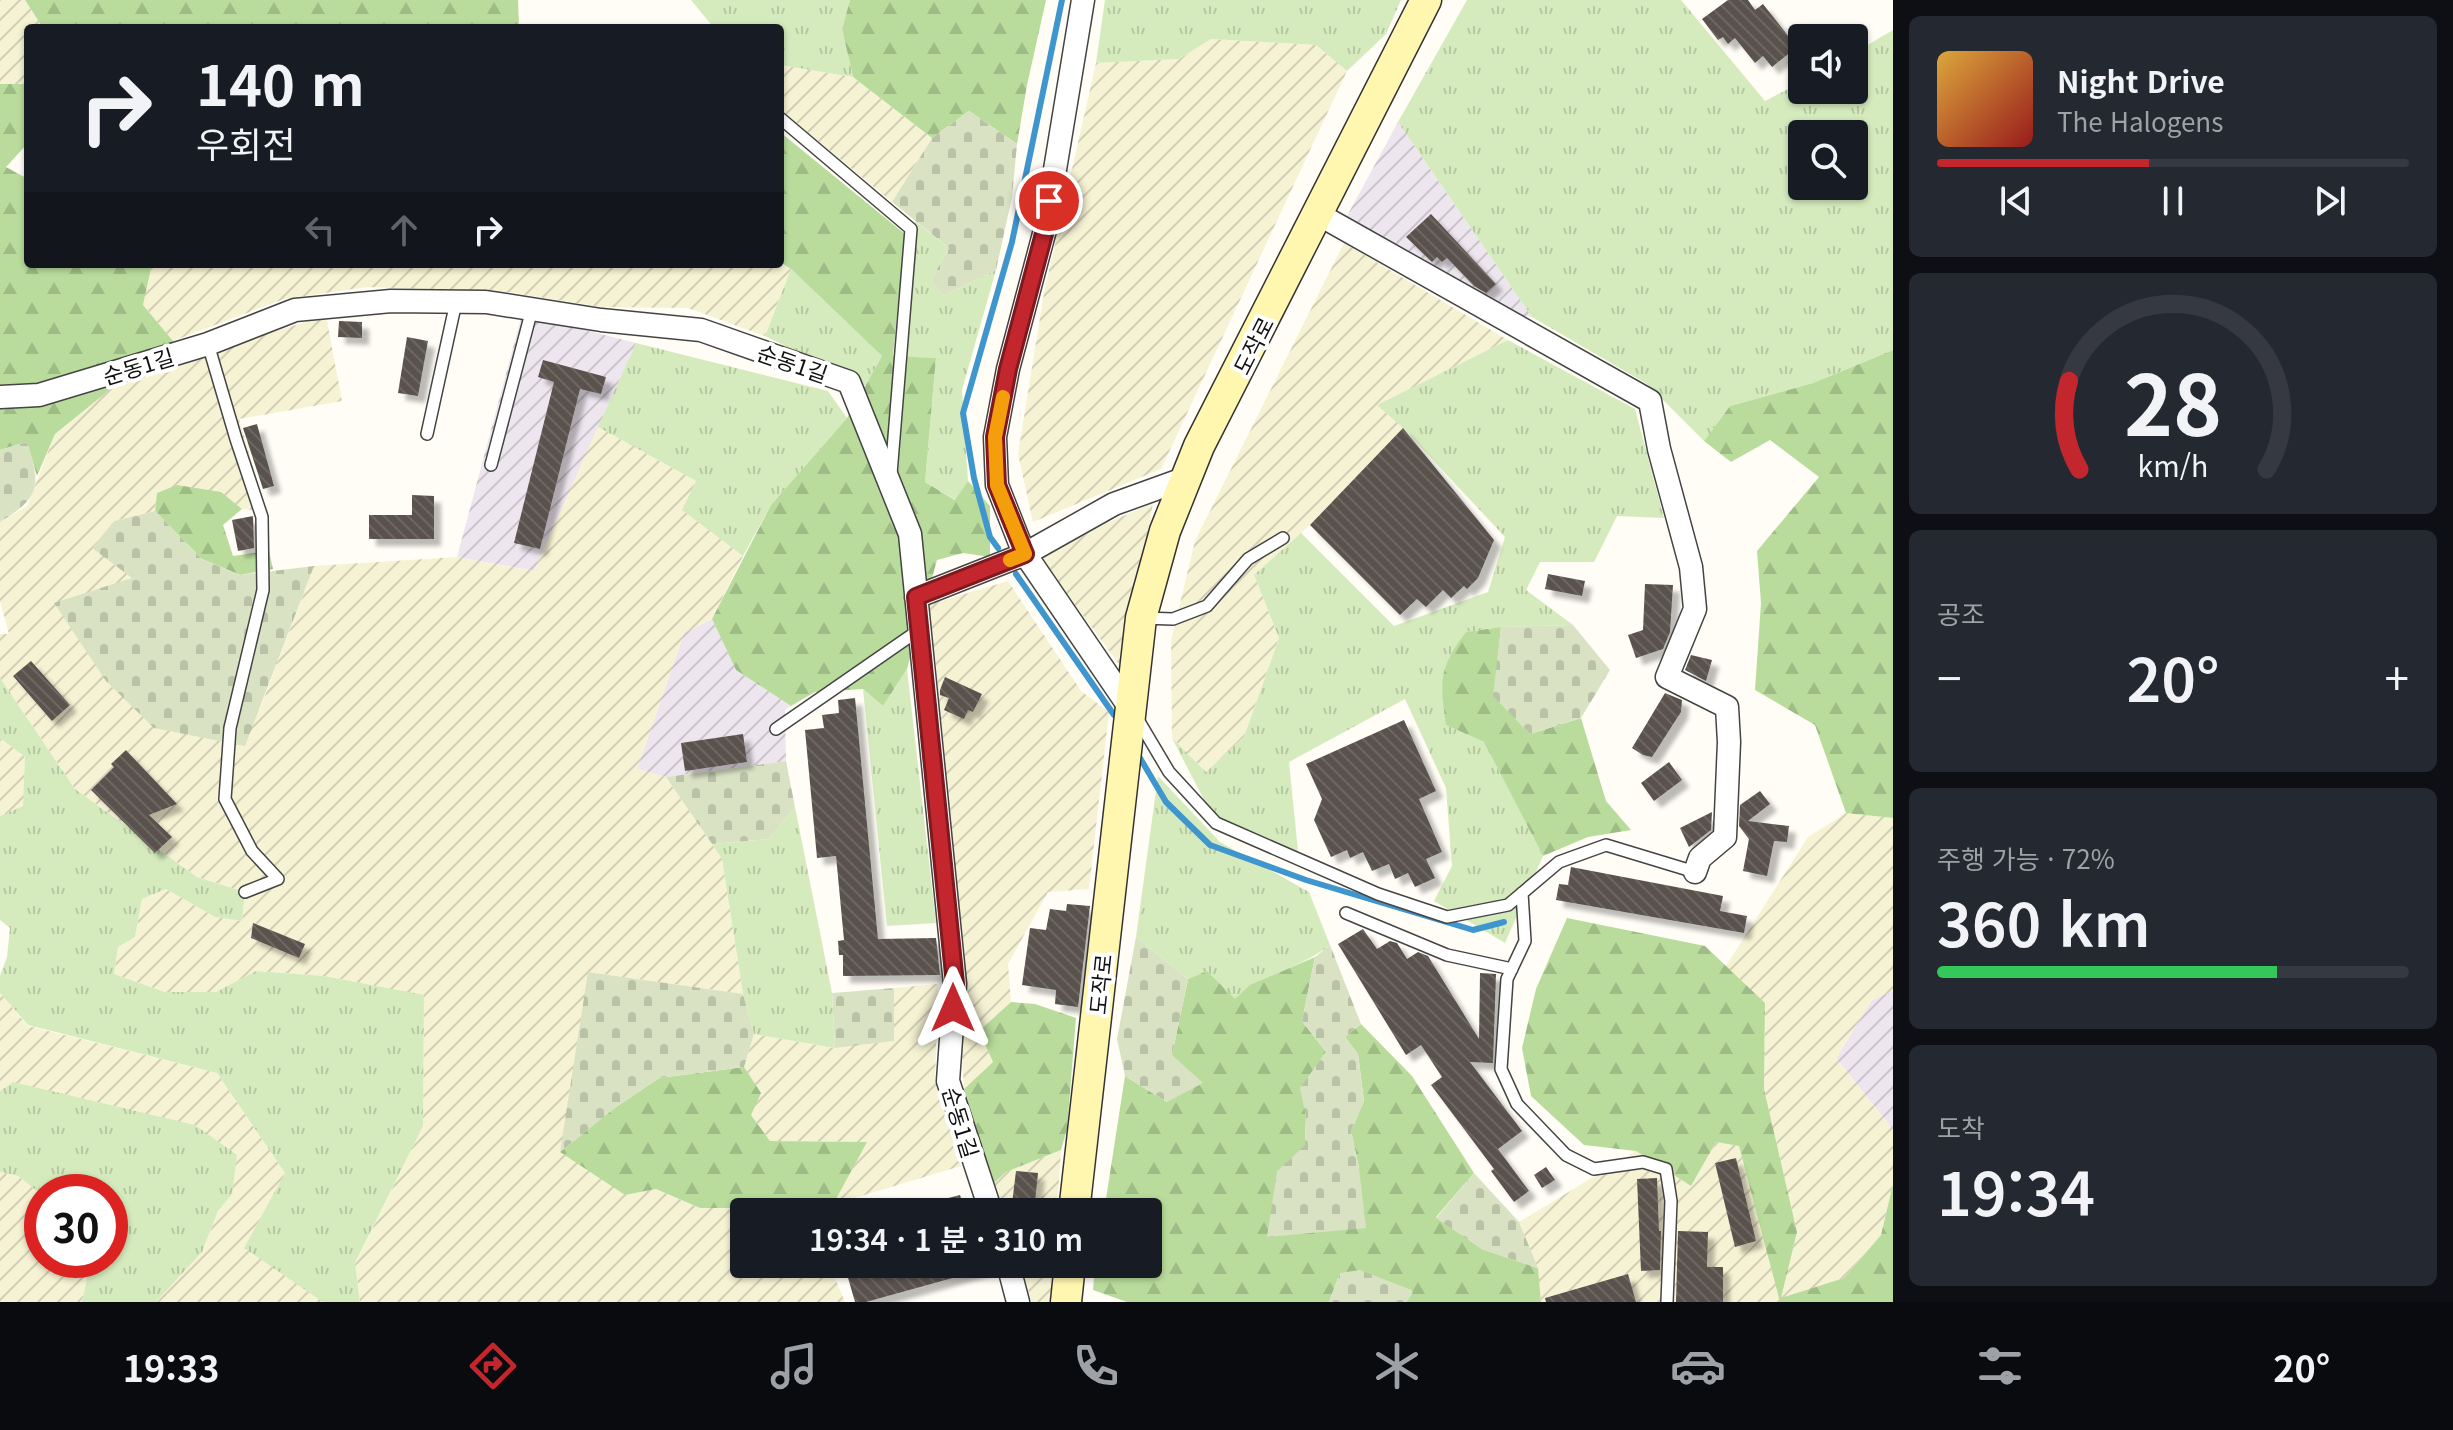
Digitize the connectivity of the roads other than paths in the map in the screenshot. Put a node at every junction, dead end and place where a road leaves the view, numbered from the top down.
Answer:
1 (1083, 0) edge
2 (1426, 0) edge
3 (784, 121) edge
4 (1318, 214) junction
5 (456, 302) junction
6 (532, 309) junction
7 (208, 344) junction
8 (0, 397) edge
9 (427, 434) dead end
10 (491, 465) dead end
11 (1186, 478) junction
12 (890, 487) junction
13 (1283, 538) dead end
14 (1025, 554) junction
15 (916, 597) junction
16 (1141, 618) junction
17 (919, 630) junction
18 (1130, 708) junction
19 (776, 729) dead end
20 (1695, 872) joint
21 (245, 892) dead end
22 (1522, 893) junction
23 (1346, 913) dead end
24 (1512, 969) junction
25 (986, 1198) edge
26 (1076, 1198) edge
27 (1012, 1278) edge
28 (1069, 1278) edge
29 (1018, 1302) edge
30 (1066, 1302) edge
31 (1667, 1302) edge

1 - 14 street
2 - 4 street, 도작로
3 - 12 lane
4 - 11 street, 도작로
4 - 20 street
5 - 6 street, 순동1길
5 - 7 street, 순동1길
5 - 9 lane
6 - 10 lane
6 - 12 street, 순동1길
7 - 8 street, 순동1길
7 - 21 lane
11 - 14 street
11 - 16 street, 도작로
12 - 15 street, 순동1길
13 - 16 lane
14 - 15 street
14 - 18 street
15 - 17 street, 순동1길
16 - 18 street, 도작로
17 - 19 lane
17 - 25 street, 순동1길
18 - 22 lane
18 - 26 street, 도작로
20 - 22 lane
22 - 24 lane
23 - 24 lane
24 - 31 lane
27 - 29 street
28 - 30 street

